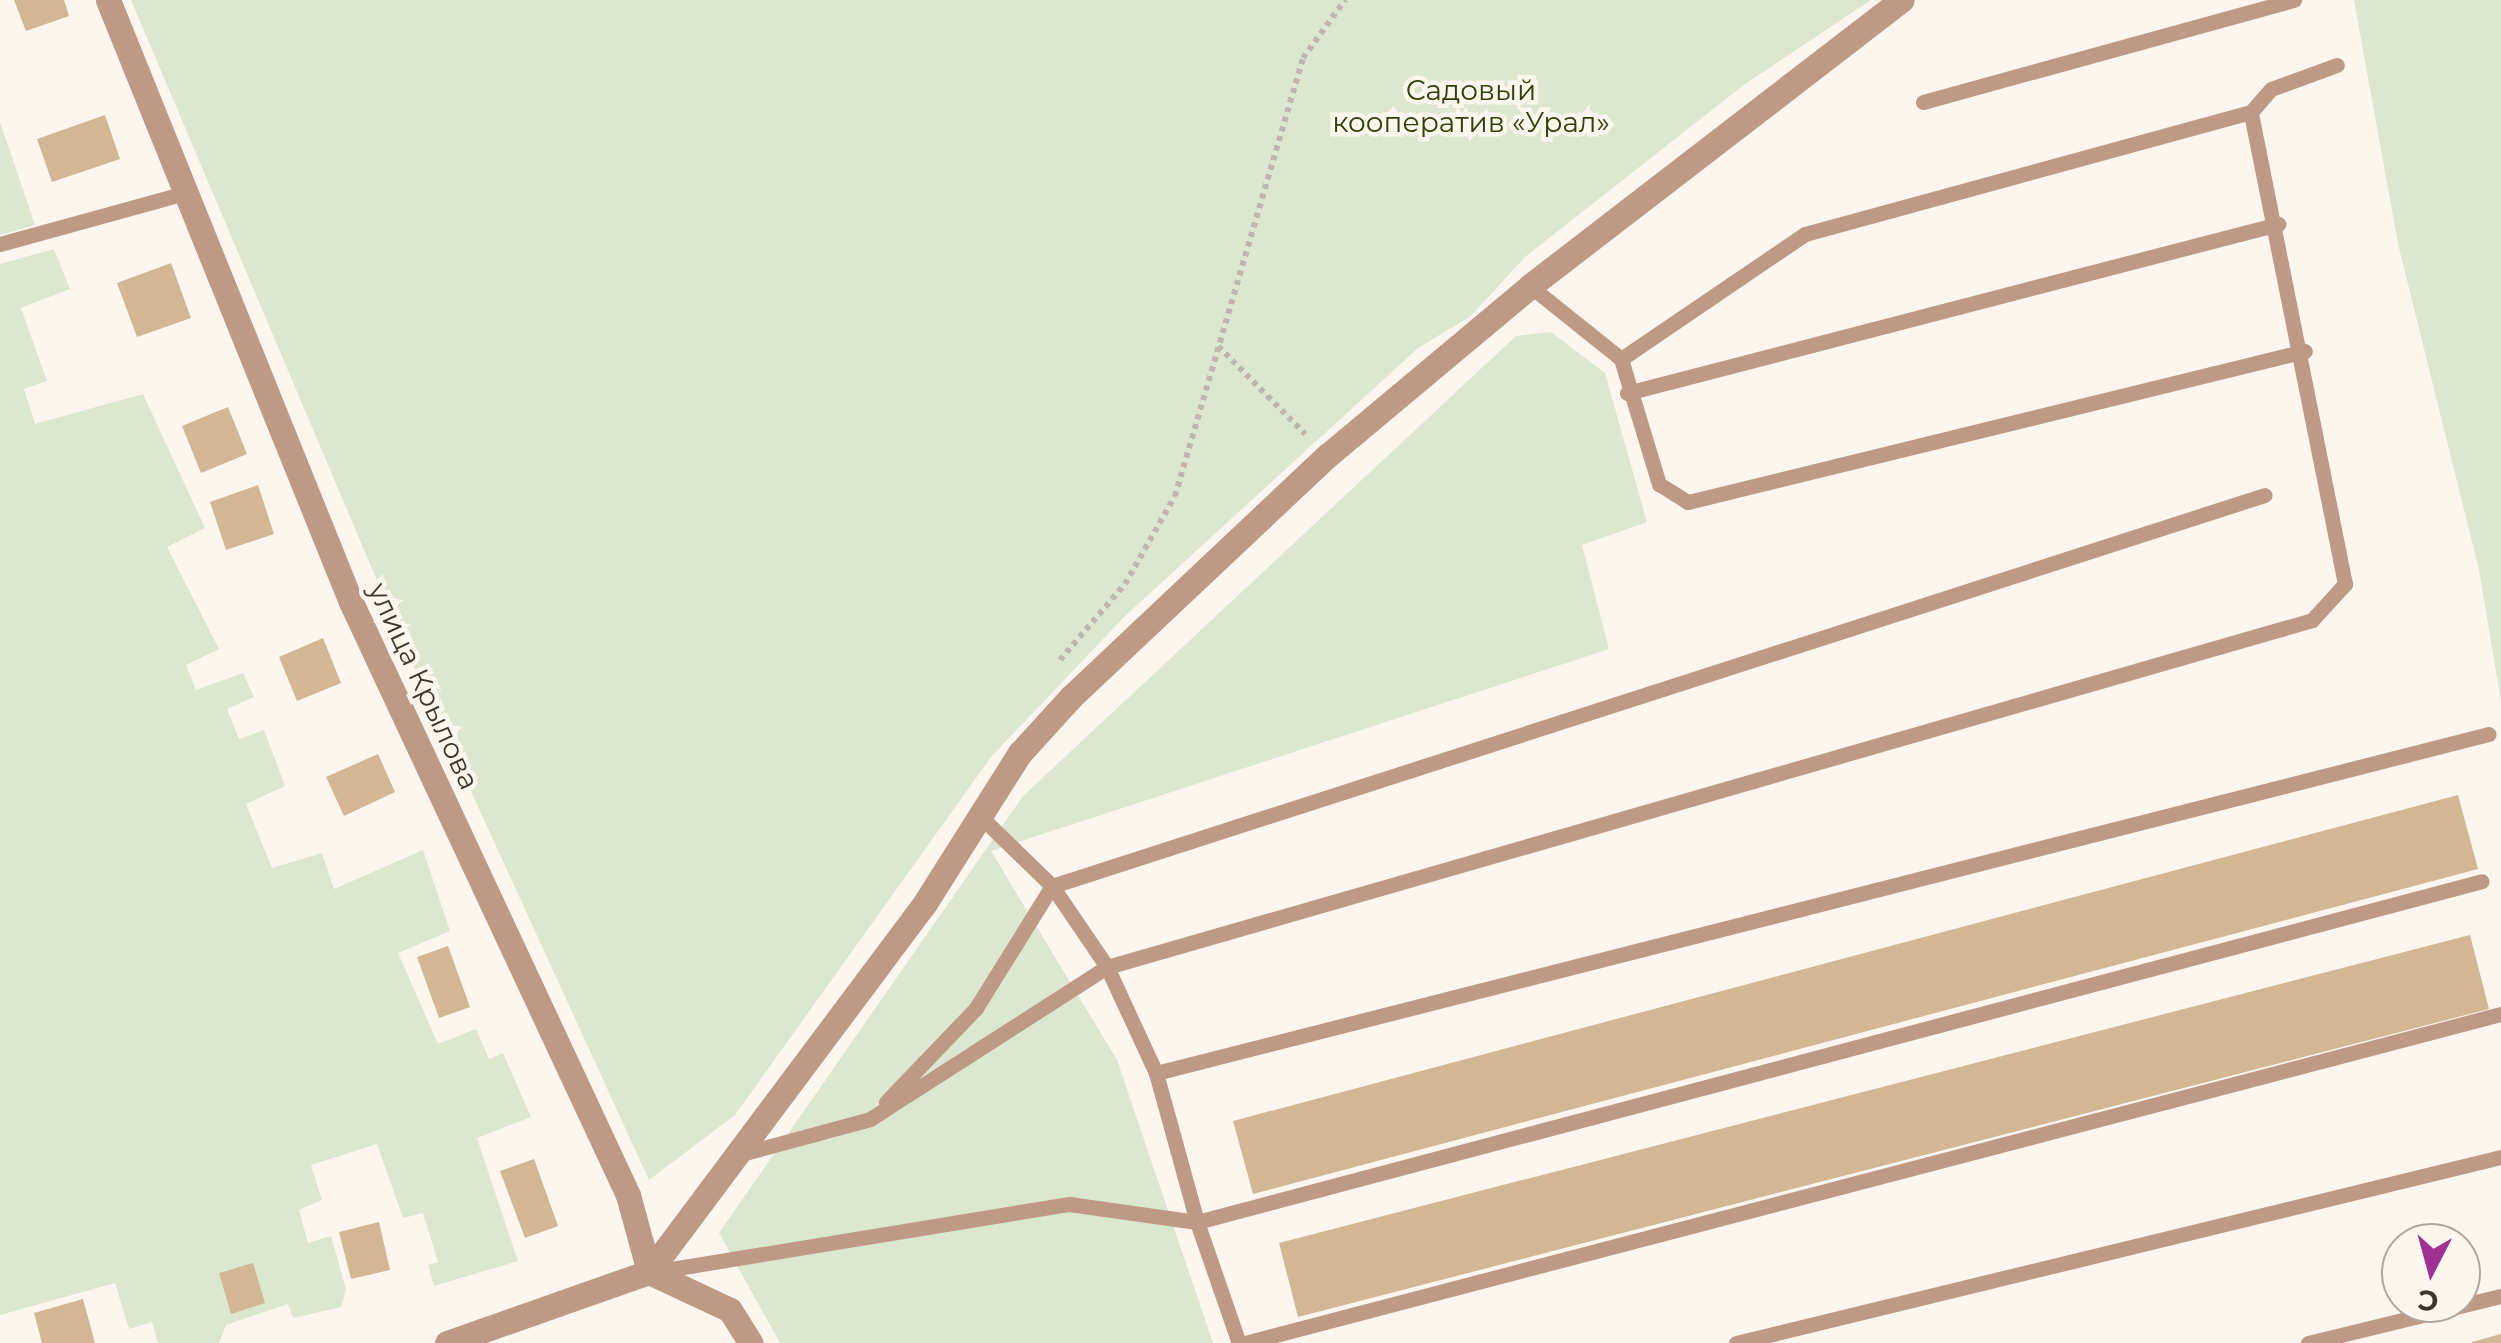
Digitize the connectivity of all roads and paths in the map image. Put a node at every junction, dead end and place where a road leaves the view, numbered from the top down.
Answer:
1 (108, 0) edge
2 (1344, 0) edge
3 (1902, 0) edge
4 (2294, 0) edge
5 (2336, 65) dead end
6 (1923, 102) dead end
7 (2251, 112) junction
8 (185, 193) junction
9 (2278, 224) junction
10 (0, 244) edge
11 (1530, 286) junction
12 (1218, 346) junction
13 (2306, 351) junction
14 (1621, 359) junction
15 (1627, 393) junction
16 (1327, 456) junction
17 (2265, 495) dead end
18 (1048, 673) dead end
19 (2489, 734) dead end
20 (980, 816) junction
21 (2482, 881) dead end
22 (1052, 886) junction
23 (1107, 967) junction
24 (2501, 1014) edge
25 (1156, 1074) junction
26 (870, 1119) junction
27 (745, 1153) junction
28 (2501, 1156) edge
29 (1198, 1222) junction
30 (649, 1272) junction
31 (2501, 1296) edge
32 (448, 1343) edge
33 (752, 1343) edge
34 (1242, 1343) edge
35 (1736, 1343) edge
36 (2308, 1343) edge

1 - 8 street, улица Крылова
2 - 12 path
3 - 11 street
4 - 6 lane
5 - 7 lane
7 - 9 lane
7 - 14 lane
8 - 10 lane
8 - 30 street, улица Крылова
9 - 13 lane
9 - 15 lane
11 - 14 lane
11 - 16 street
12 - 16 path
12 - 18 path
13 - 15 lane
13 - 23 lane
14 - 15 lane
16 - 20 street
17 - 22 lane
19 - 25 lane
20 - 22 lane
20 - 27 street
21 - 29 lane
22 - 23 lane
22 - 26 lane
23 - 25 lane
23 - 26 lane
24 - 34 lane
25 - 29 lane
26 - 27 lane
27 - 30 street
28 - 35 lane
29 - 30 lane
29 - 34 lane
30 - 32 street
30 - 33 street
31 - 36 lane

